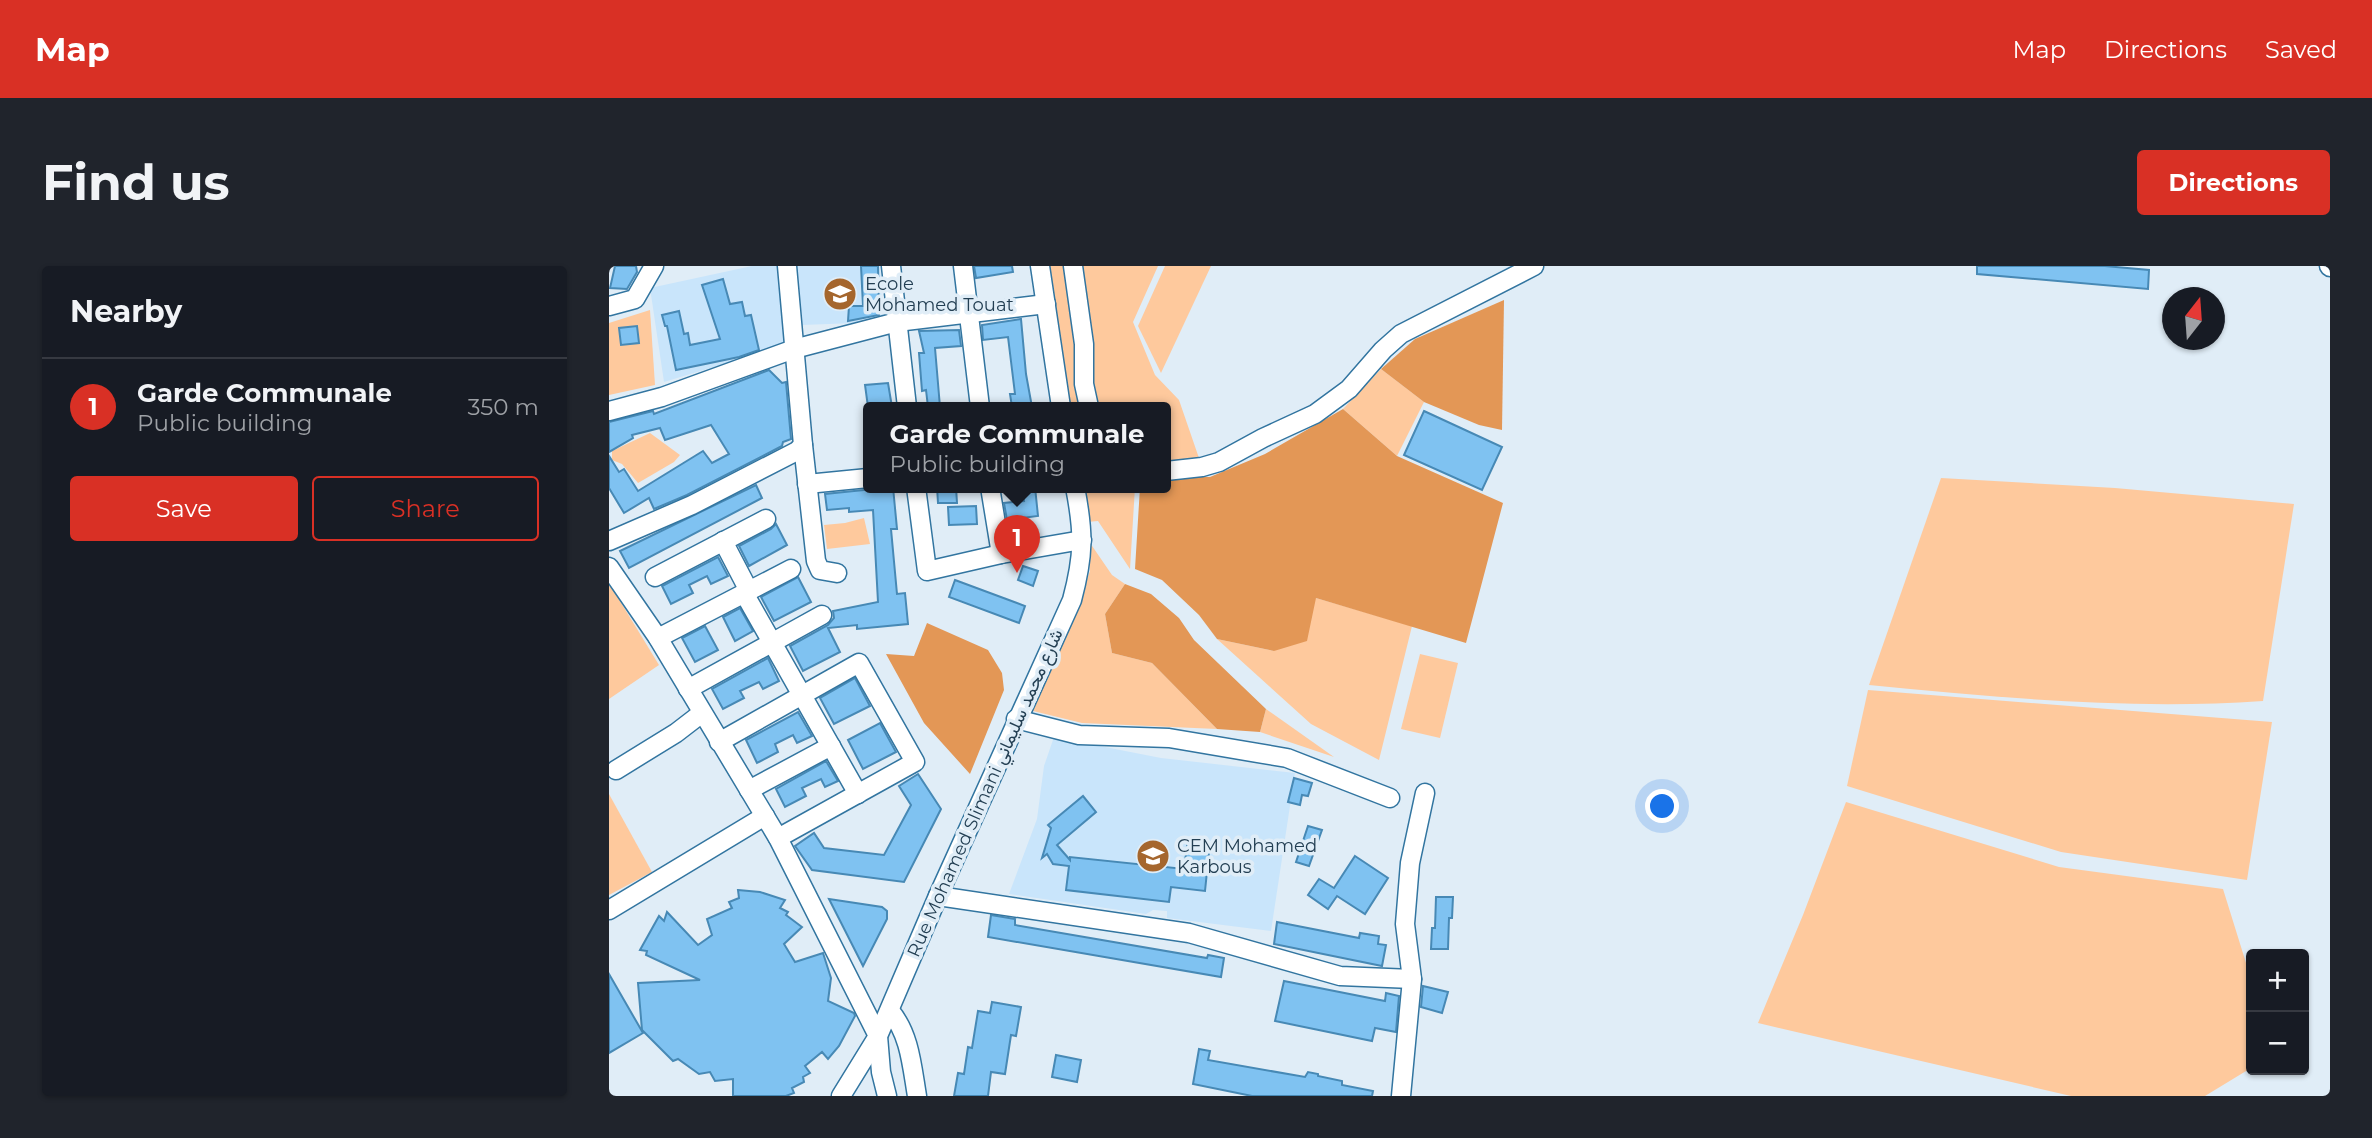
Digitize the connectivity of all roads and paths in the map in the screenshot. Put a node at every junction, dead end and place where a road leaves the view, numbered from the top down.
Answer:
1 (654, 266) edge
2 (787, 266) edge
3 (891, 266) edge
4 (963, 266) edge
5 (1040, 266) edge
6 (1073, 266) edge
7 (1534, 266) edge
8 (1046, 304) junction
9 (609, 306) edge
10 (968, 312) junction
11 (897, 322) junction
12 (794, 349) junction
13 (906, 402) edge
14 (979, 402) edge
15 (1060, 402) edge
16 (1088, 402) edge
17 (609, 411) edge
18 (803, 445) junction
19 (1171, 470) edge
20 (863, 478) edge
21 (807, 484) junction
22 (917, 493) edge
23 (991, 493) edge
24 (1076, 493) edge
25 (766, 519) dead end
26 (1082, 540) junction
27 (609, 541) edge
28 (723, 541) junction
29 (1001, 554) junction
30 (609, 567) edge
31 (792, 569) dead end
32 (837, 573) dead end
33 (655, 577) dead end
34 (747, 592) junction
35 (822, 615) dead end
36 (658, 638) junction
37 (772, 643) junction
38 (688, 689) junction
39 (802, 695) junction
40 (702, 713) junction
41 (1016, 719) junction
42 (719, 742) junction
43 (831, 746) junction
44 (616, 770) dead end
45 (749, 790) junction
46 (1425, 793) dead end
47 (858, 794) junction
48 (1389, 798) dead end
49 (765, 816) junction
50 (778, 838) junction
51 (938, 896) junction
52 (609, 910) edge
53 (1412, 979) junction
54 (890, 1011) junction
55 (878, 1036) junction
56 (842, 1096) edge
57 (887, 1096) edge
58 (918, 1096) edge
59 (1401, 1096) edge

1 - 9 street
2 - 12 street
3 - 11 street
4 - 10 street
5 - 8 street
6 - 16 street
7 - 19 street
8 - 10 street
8 - 15 street
10 - 11 street
10 - 14 street
11 - 12 street
11 - 13 street
12 - 17 street
12 - 18 street
18 - 21 street
18 - 27 street
20 - 21 street
21 - 32 street
22 - 29 street
23 - 29 street
24 - 26 street, Rue Mohamed Slimani شارع محمد سليماني
25 - 28 street
26 - 29 street
26 - 41 street, Rue Mohamed Slimani شارع محمد سليماني
28 - 33 street
28 - 34 street
30 - 36 street
31 - 34 street
34 - 36 street
34 - 37 street
35 - 37 street
36 - 38 street
37 - 38 street
37 - 39 street
38 - 40 street
39 - 42 street
39 - 43 street
39 - 47 street
40 - 42 street
40 - 44 street
41 - 48 street
41 - 51 street, Rue Mohamed Slimani شارع محمد سليماني
42 - 45 street
43 - 45 street
43 - 47 street
45 - 49 street
46 - 53 street
47 - 50 street
49 - 50 street
49 - 52 street
50 - 55 street
51 - 53 street
51 - 54 street, Rue Mohamed Slimani شارع محمد سليماني
53 - 59 street
54 - 55 street, Rue Mohamed Slimani شارع محمد سليماني
54 - 58 street
55 - 56 street, Rue Mohamed Slimani شارع محمد سليماني
55 - 57 street

